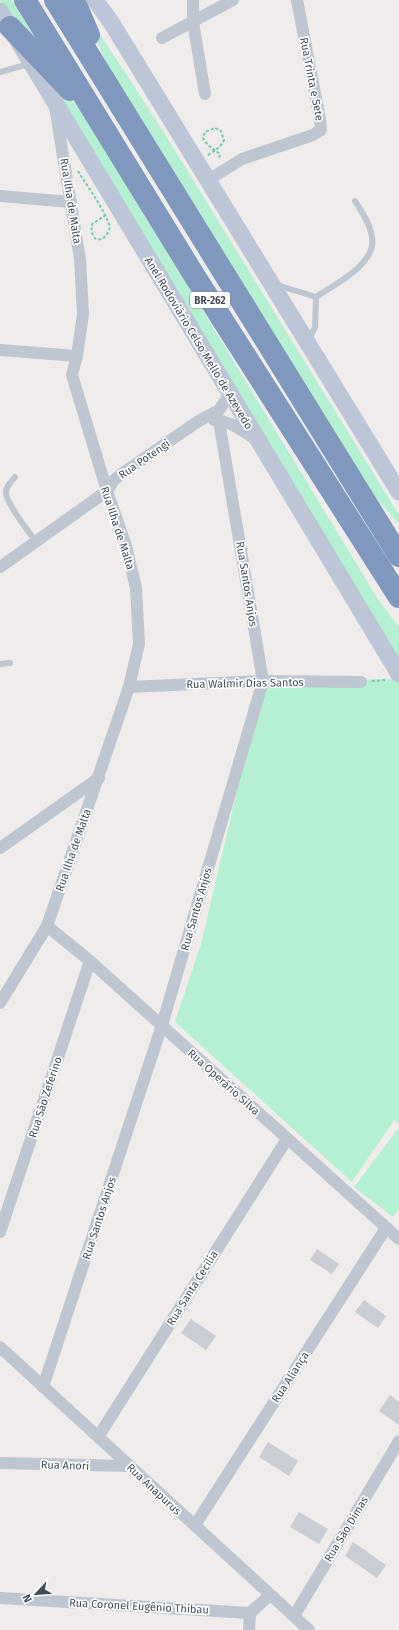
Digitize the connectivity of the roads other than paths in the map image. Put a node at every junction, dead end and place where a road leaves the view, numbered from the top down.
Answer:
1 (25, 0) edge
2 (55, 0) edge
3 (74, 0) edge
4 (96, 0) edge
5 (193, 0) edge
6 (233, 0) edge
7 (297, 0) edge
8 (5, 19) edge
9 (193, 22) junction
10 (162, 38) dead end
11 (31, 63) junction
12 (0, 72) edge
13 (205, 94) dead end
14 (55, 104) junction
15 (122, 111) junction
16 (99, 120) junction
17 (205, 175) junction
18 (0, 196) edge
19 (355, 201) dead end
20 (71, 202) junction
21 (271, 283) junction
22 (316, 297) junction
23 (308, 343) junction
24 (0, 350) edge
25 (78, 356) junction
26 (230, 394) junction
27 (220, 421) junction
28 (197, 422) junction
29 (258, 441) junction
30 (343, 465) junction
31 (16, 477) dead end
32 (107, 491) junction
33 (399, 492) edge
34 (399, 534) edge
35 (36, 541) junction
36 (399, 556) edge
37 (0, 567) edge
38 (399, 597) edge
39 (10, 663) dead end
40 (0, 664) edge
41 (395, 677) edge
42 (263, 682) junction
43 (361, 682) road end
44 (129, 687) junction
45 (99, 778) junction
46 (0, 848) edge
47 (46, 926) junction
48 (90, 962) junction
49 (0, 1003) edge
50 (162, 1026) junction
51 (287, 1139) junction
52 (386, 1228) junction
53 (0, 1232) edge
54 (399, 1239) edge
55 (0, 1347) edge
56 (43, 1387) junction
57 (98, 1437) junction
58 (399, 1441) edge
59 (0, 1463) edge
60 (130, 1466) junction
61 (195, 1525) junction
62 (270, 1595) junction
63 (0, 1598) edge
64 (250, 1613) junction
65 (294, 1616) junction
66 (249, 1630) edge
67 (309, 1630) edge

1 - 16 highway, BR-262
2 - 15 highway, BR-262
3 - 15 highway
4 - 17 main road
5 - 9 street
6 - 9 street
7 - 17 street, Rua Trinta e Sete
8 - 11 main road, Anel Rodoviário Celso Mello de Azevedo
8 - 16 highway
9 - 10 street
9 - 13 street
11 - 12 lane
11 - 14 main road, Anel Rodoviário Celso Mello de Azevedo
14 - 20 street, Rua Ilha de Malta
14 - 26 main road, Anel Rodoviário Celso Mello de Azevedo
15 - 30 highway, BR-262
16 - 38 highway, BR-262
17 - 21 main road
18 - 20 street
19 - 22 lane
20 - 25 street, Rua Ilha de Malta
21 - 22 lane
21 - 23 main road
22 - 23 lane
23 - 33 main road
24 - 25 street
25 - 32 street, Rua Ilha de Malta
26 - 28 street, Rua Potengi
26 - 29 main road, Anel Rodoviário Celso Mello de Azevedo
27 - 28 street
27 - 29 street
27 - 42 street, Rua Santos Anjos
28 - 32 street, Rua Potengi
29 - 41 main road, Anel Rodoviário Celso Mello de Azevedo
30 - 34 highway
30 - 36 highway, BR-262
31 - 35 lane
32 - 35 street, Rua Potengi
32 - 44 street, Rua Ilha de Malta
35 - 37 street, Rua Potengi
39 - 40 lane
42 - 43 street, Rua Walmir Dias Santos
42 - 44 street, Rua Walmir Dias Santos
42 - 50 street, Rua Santos Anjos
44 - 45 street, Rua Ilha de Malta
45 - 46 street
45 - 47 street, Rua Ilha de Malta
47 - 48 street, Rua Operário Silva
47 - 49 street, Rua Ilha de Malta
48 - 50 street, Rua Operário Silva
48 - 53 street, Rua São Zeferino
50 - 51 street, Rua Operário Silva
50 - 56 street, Rua Santos Anjos
51 - 52 street, Rua Operário Silva
51 - 57 street, Rua Santa Cecília
52 - 54 street, Rua Operário Silva
52 - 61 street, Rua Aliança
55 - 56 street, Rua Anapurus
56 - 57 street, Rua Anapurus
57 - 60 street, Rua Anapurus
58 - 65 street, Rua São Dimas
59 - 60 street, Rua Anori
60 - 61 street, Rua Anapurus
61 - 62 street, Rua Anapurus
62 - 64 street
62 - 65 street, Rua Anapurus
63 - 64 street, Rua Coronel Eugênio Thibau
64 - 66 street
65 - 67 street, Rua Anapurus

